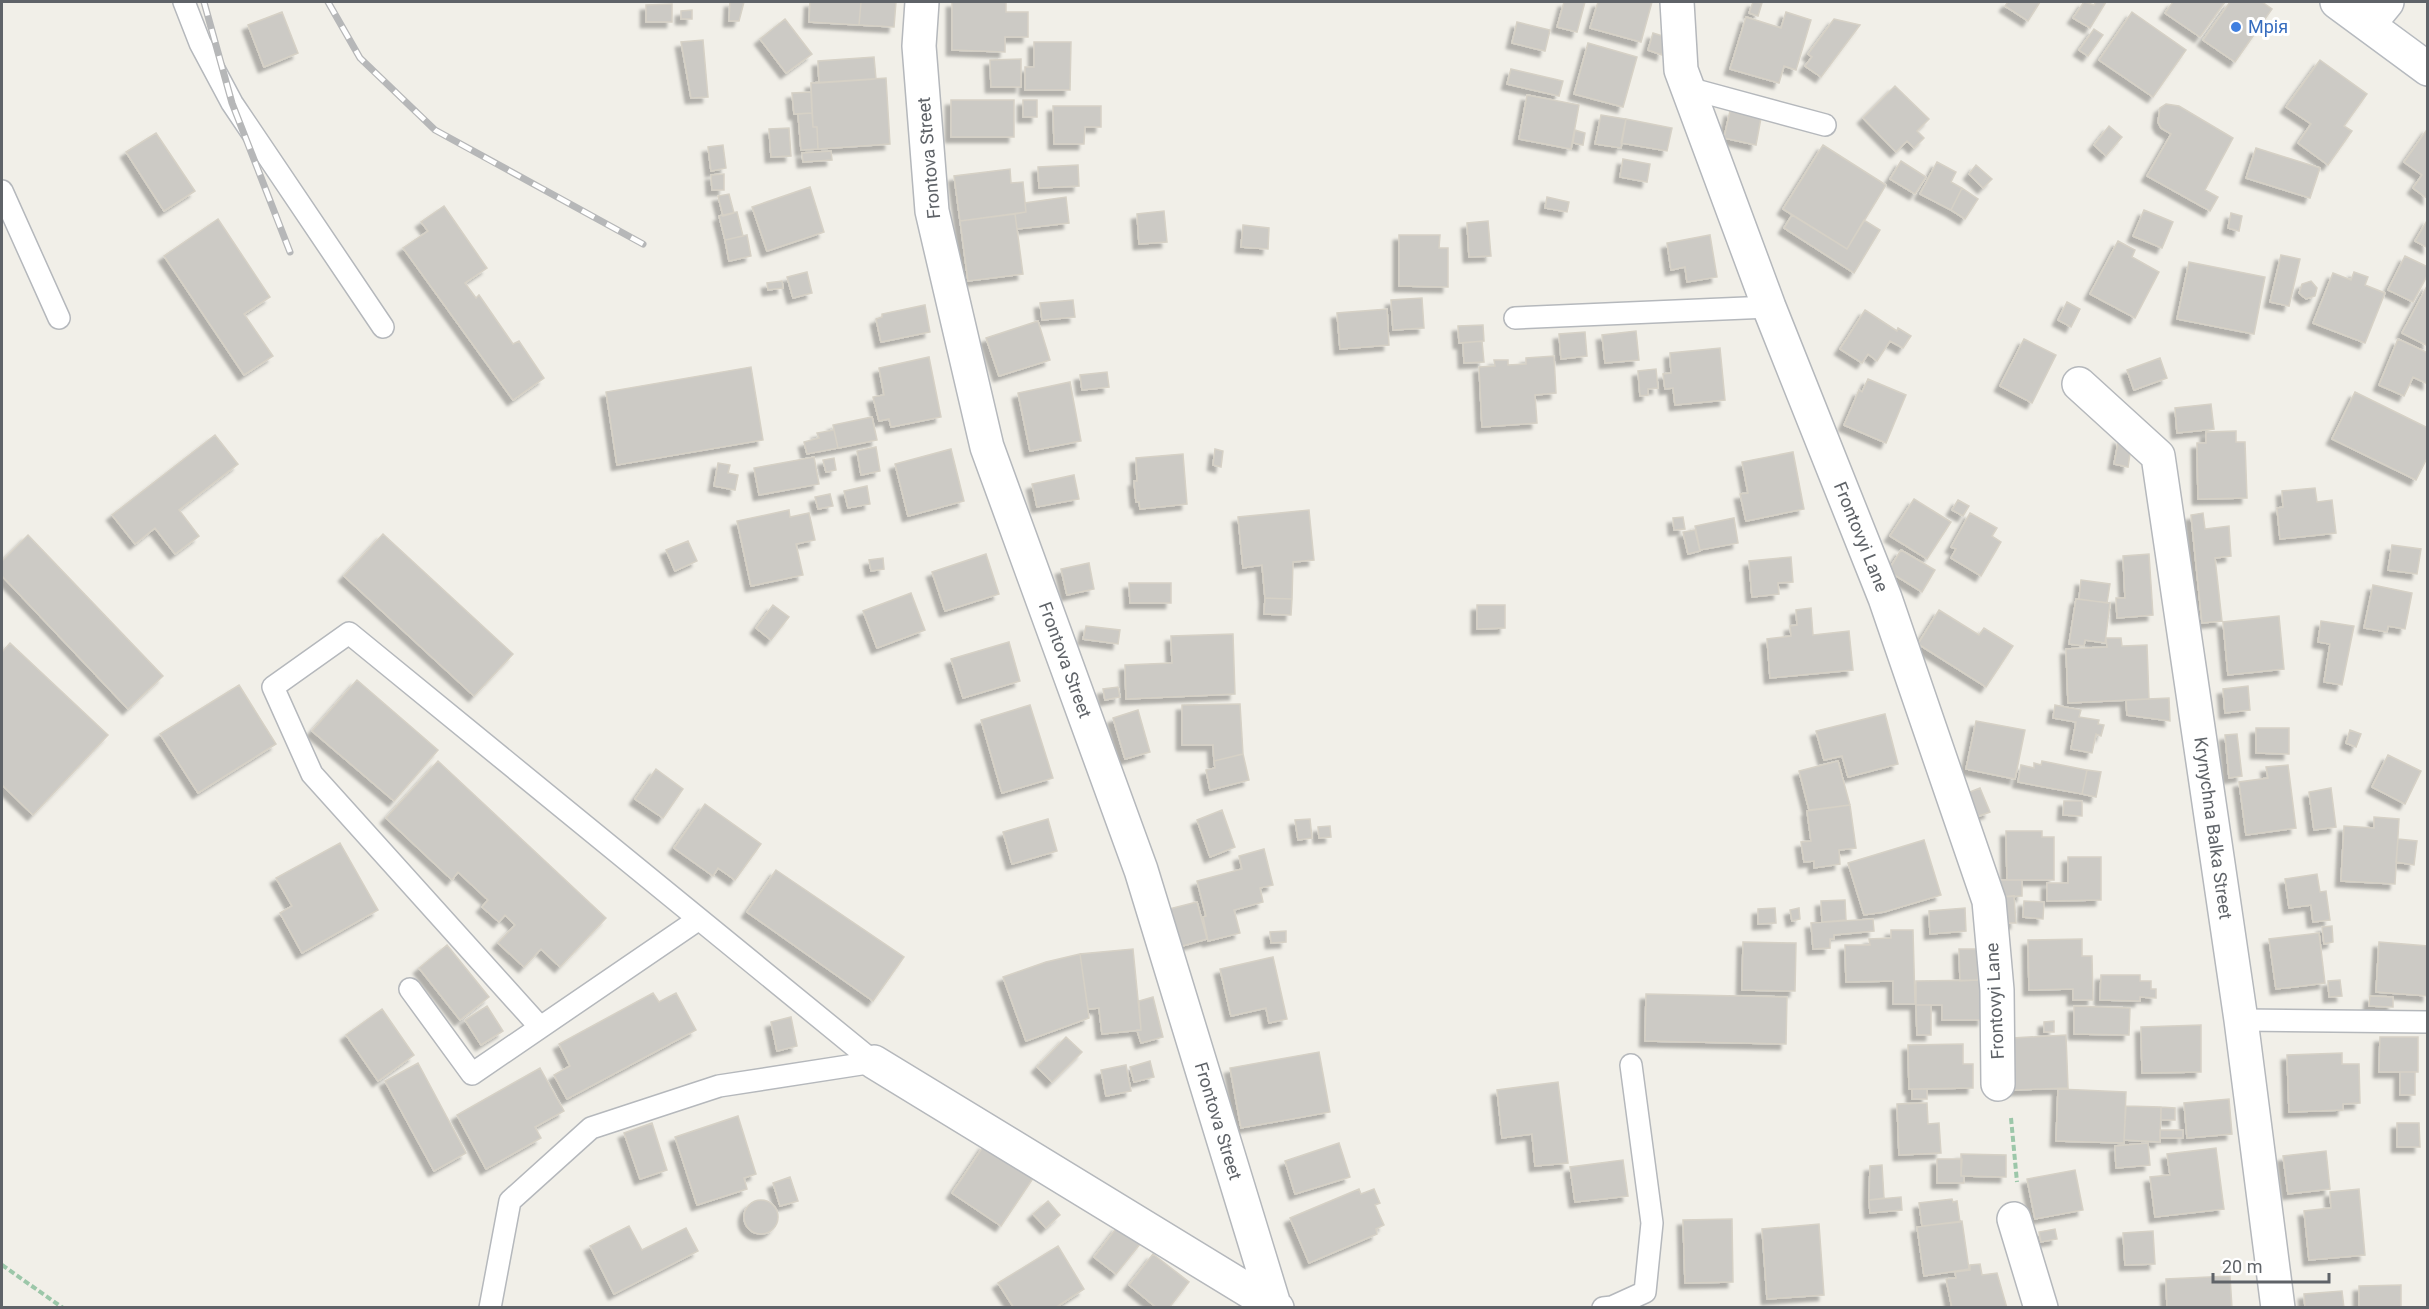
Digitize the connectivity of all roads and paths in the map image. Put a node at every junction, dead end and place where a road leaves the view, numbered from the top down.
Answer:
1 (184, 2) edge
2 (922, 2) edge
3 (1677, 2) edge
4 (2337, 2) edge
5 (2378, 13) edge
6 (2427, 69) edge
7 (1688, 88) junction
8 (1824, 125) dead end
9 (2, 191) edge
10 (1769, 307) junction
11 (59, 318) dead end
12 (1515, 318) dead end
13 (383, 327) dead end
14 (2079, 384) dead end
15 (699, 919) junction
16 (410, 989) dead end
17 (2241, 1020) junction
18 (2427, 1022) edge
19 (540, 1027) junction
20 (874, 1062) junction
21 (1631, 1065) dead end
22 (1998, 1084) joint
23 (2014, 1219) joint
24 (2, 1265) edge
25 (1276, 1307) edge
26 (63, 1308) edge
27 (490, 1308) edge
28 (1603, 1308) edge
29 (2041, 1308) edge
30 (2278, 1308) edge

1 - 13 lane
2 - 25 street, Frontova Street
3 - 7 street, Frontovyi Lane
4 - 5 street
5 - 6 street
7 - 8 lane
7 - 10 street, Frontovyi Lane
9 - 11 lane
10 - 12 lane
10 - 22 street, Frontovyi Lane
14 - 17 street, Krynychna Balka Street
15 - 19 lane
15 - 19 lane
15 - 20 lane
16 - 19 lane
17 - 18 lane
17 - 30 street, Krynychna Balka Street
20 - 25 street, Frontova Street
20 - 27 lane
21 - 28 lane
22 - 23 path
23 - 29 street
24 - 26 path

